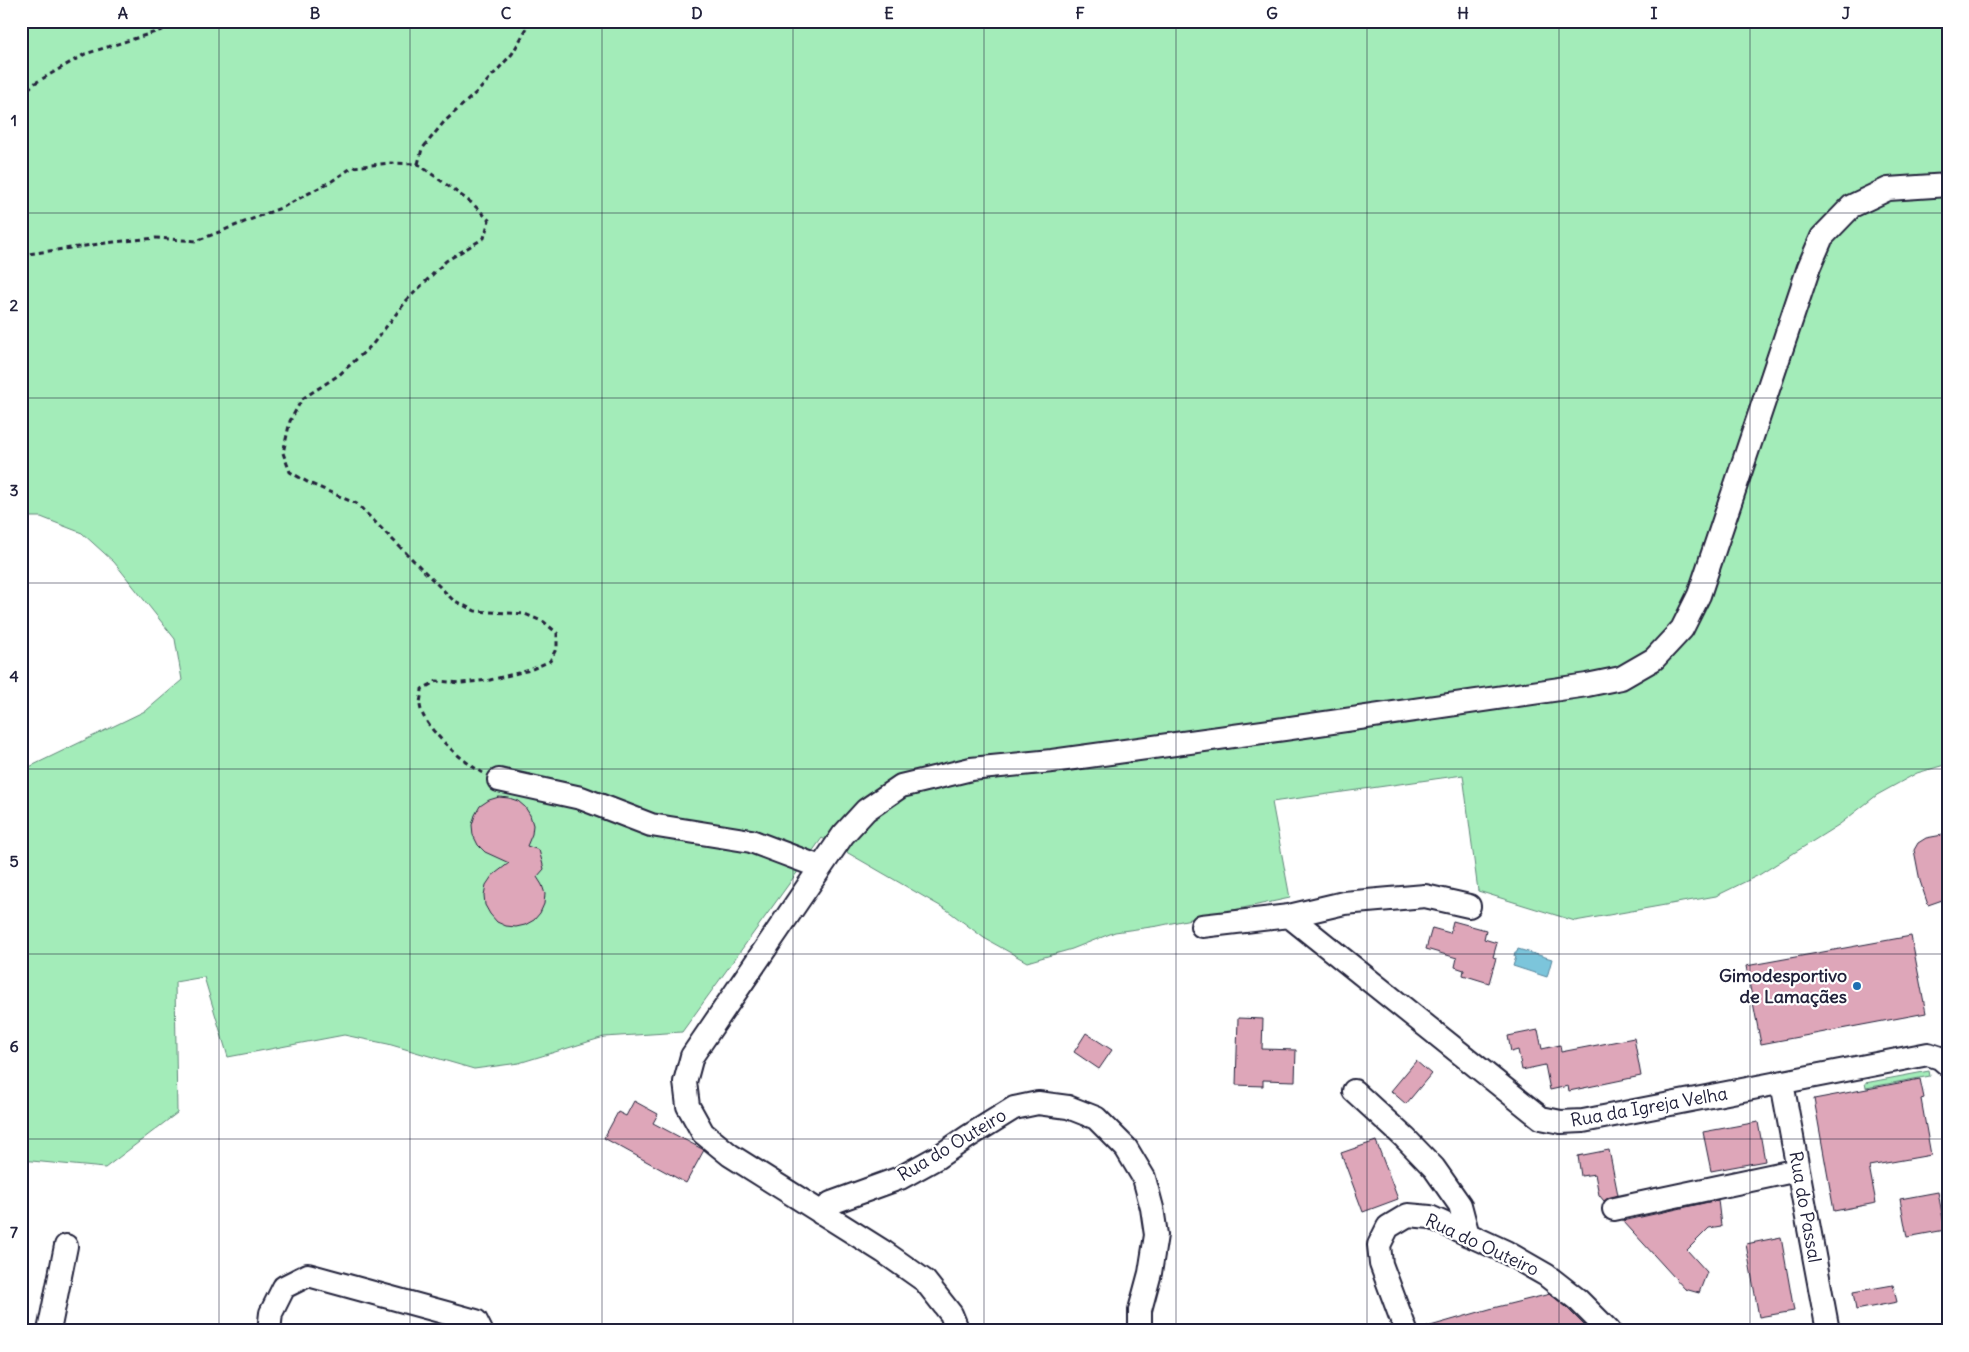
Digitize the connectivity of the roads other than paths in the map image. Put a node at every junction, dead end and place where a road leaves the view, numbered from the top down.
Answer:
1 (1948, 185) edge
2 (499, 780) road end
3 (820, 867) junction
4 (1468, 906) dead end
5 (1289, 916) junction
6 (1202, 926) dead end
7 (1948, 1065) edge
8 (1782, 1083) junction
9 (1354, 1091) dead end
10 (1798, 1170) junction
11 (1614, 1209) dead end
12 (821, 1213) junction
13 (1468, 1234) junction
14 (66, 1246) dead end
15 (50, 1331) edge
16 (269, 1331) edge
17 (481, 1331) edge
18 (958, 1331) edge
19 (1140, 1331) edge
20 (1406, 1331) edge
21 (1609, 1331) edge
22 (1828, 1331) edge

1 - 3 street
2 - 3 street
3 - 12 street
4 - 5 street
5 - 6 street
5 - 8 street, Rua da Igreja Velha
7 - 8 street, Rua da Igreja Velha
8 - 10 street, Rua do Passal
9 - 13 street
10 - 11 street
10 - 22 street, Rua do Passal
12 - 18 street
12 - 19 street, Rua do Outeiro
13 - 20 street, Rua do Outeiro
13 - 21 street, Rua do Outeiro
14 - 15 street
16 - 17 street

